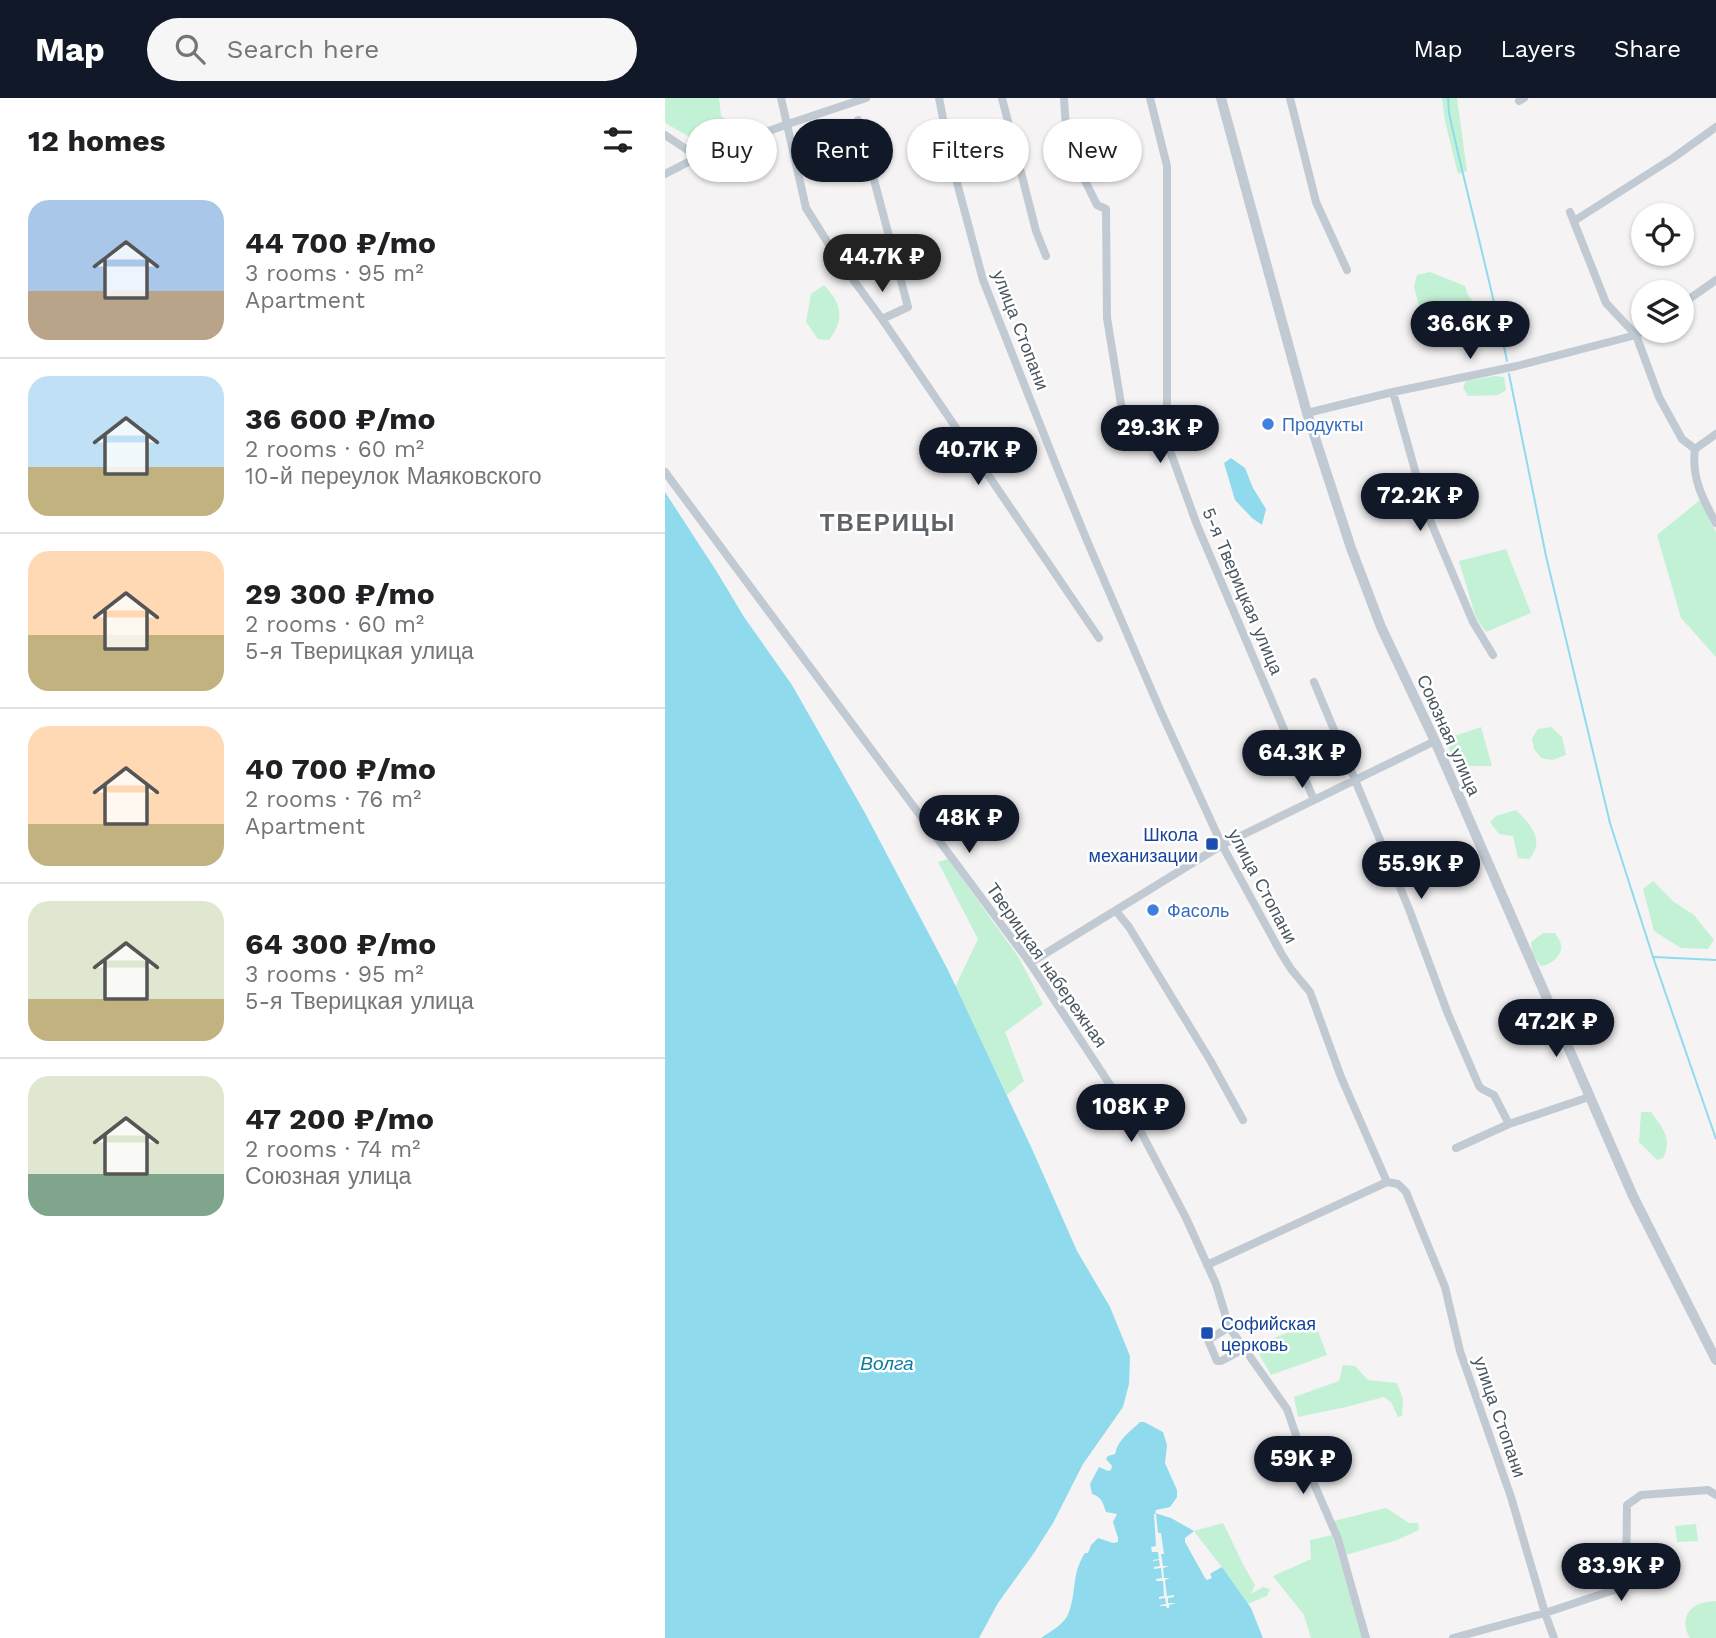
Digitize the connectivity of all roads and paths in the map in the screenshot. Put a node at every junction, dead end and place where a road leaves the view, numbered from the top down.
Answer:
1 (781, 98) edge
2 (866, 98) edge
3 (939, 98) edge
4 (1002, 98) edge
5 (1064, 98) edge
6 (1150, 98) edge
7 (1221, 98) edge
8 (1290, 98) edge
9 (839, 103) edge
10 (788, 124) junction
11 (1716, 127) edge
12 (777, 128) edge
13 (665, 135) edge
14 (683, 147) junction
15 (686, 149) edge
16 (686, 162) edge
17 (680, 165) junction
18 (665, 174) edge
19 (875, 182) edge
20 (1570, 212) dead end
21 (1574, 221) junction
22 (1047, 256) dead end
23 (1347, 270) dead end
24 (1716, 280) edge
25 (1694, 295) edge
26 (882, 319) junction
27 (1631, 324) edge
28 (1631, 334) edge
29 (1643, 343) edge
30 (1393, 392) junction
31 (1307, 413) junction
32 (1716, 434) edge
33 (1130, 435) dead end
34 (1695, 449) junction
35 (665, 472) edge
36 (1716, 523) edge
37 (1098, 639) dead end
38 (1493, 654) dead end
39 (1314, 682) dead end
40 (1435, 741) junction
41 (1356, 779) junction
42 (1314, 800) junction
43 (1222, 845) junction
44 (1115, 911) junction
45 (1030, 963) junction
46 (1589, 1097) junction
47 (1243, 1120) dead end
48 (1509, 1125) junction
49 (1456, 1149) dead end
50 (1387, 1182) junction
51 (1207, 1265) junction
52 (1229, 1327) junction
53 (1244, 1349) junction
54 (1716, 1360) edge
55 (1716, 1495) edge
56 (1545, 1613) junction
57 (1367, 1638) edge
58 (1453, 1638) edge
59 (1554, 1638) edge

1 - 10 street
2 - 9 street
3 - 43 street, улица Стопани
4 - 22 street
5 - 33 street
6 - 42 street, 5-я Тверицкая улица
7 - 31 street, Союзная улица
8 - 23 street
9 - 10 street
10 - 12 street
10 - 26 street
11 - 21 street
13 - 14 street
14 - 15 street
14 - 17 street
16 - 17 street
17 - 18 street
19 - 26 street
20 - 21 street
21 - 27 street
24 - 25 street
26 - 37 street
28 - 30 street
29 - 34 street
30 - 31 street
30 - 38 street
31 - 40 street, Союзная улица
32 - 34 street
34 - 36 street
35 - 45 street, Тверицкая набережная
39 - 41 street
40 - 41 street
40 - 46 street, Союзная улица
41 - 42 street
41 - 48 street
42 - 43 street
43 - 44 street
43 - 50 street, улица Стопани
44 - 45 street
44 - 47 street
45 - 51 street, Тверицкая набережная
46 - 48 street
46 - 54 street, Союзная улица
48 - 49 street
50 - 51 street
50 - 56 street, улица Стопани
51 - 52 street, Тверицкая набережная
52 - 53 street, Тверицкая набережная
52 - 53 street
53 - 57 street, Тверицкая набережная
55 - 56 street
56 - 58 street
56 - 59 street, улица Стопани

